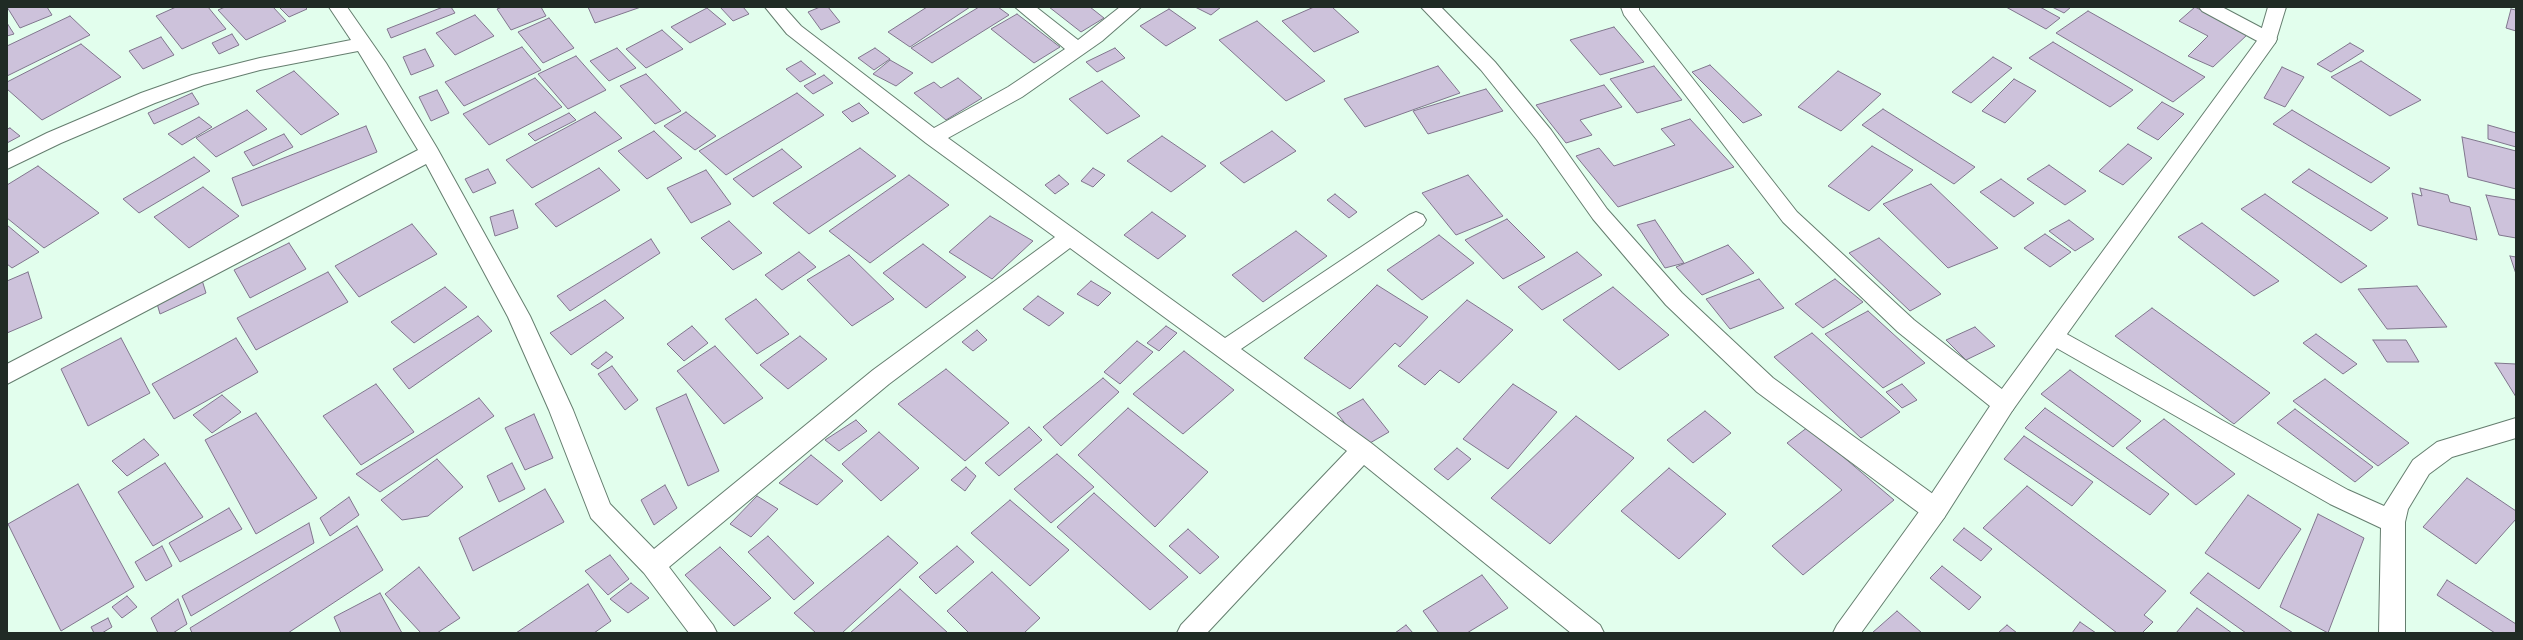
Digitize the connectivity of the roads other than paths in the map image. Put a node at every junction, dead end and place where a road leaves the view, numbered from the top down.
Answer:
1 (338, 7) edge
2 (774, 7) edge
3 (1024, 7) edge
4 (1132, 7) edge
5 (1430, 7) edge
6 (1630, 7) edge
7 (2208, 7) edge
8 (2277, 7) edge
9 (2268, 39) junction
10 (363, 44) junction
11 (1077, 49) junction
12 (933, 138) junction
13 (430, 153) junction
14 (7, 162) edge
15 (1416, 220) dead end
16 (1071, 236) junction
17 (2054, 336) junction
18 (1225, 349) junction
19 (7, 375) edge
20 (2004, 404) junction
21 (2516, 428) edge
22 (1363, 450) junction
23 (1935, 510) junction
24 (2393, 522) junction
25 (653, 565) junction
26 (704, 633) edge
27 (1190, 633) edge
28 (1591, 633) edge
29 (1846, 633) edge
30 (2392, 633) edge

1 - 10 street
2 - 12 street
3 - 11 street
4 - 11 street
5 - 23 street
6 - 20 street
7 - 9 street
8 - 9 street
9 - 17 street
10 - 13 street
10 - 14 street
11 - 12 street
12 - 16 street
13 - 19 street
13 - 25 street
15 - 18 street
16 - 18 street
16 - 25 street
17 - 20 street
17 - 24 street
18 - 22 street
20 - 23 street
21 - 24 street
22 - 27 street
22 - 28 street
23 - 29 street
24 - 30 street
25 - 26 street

